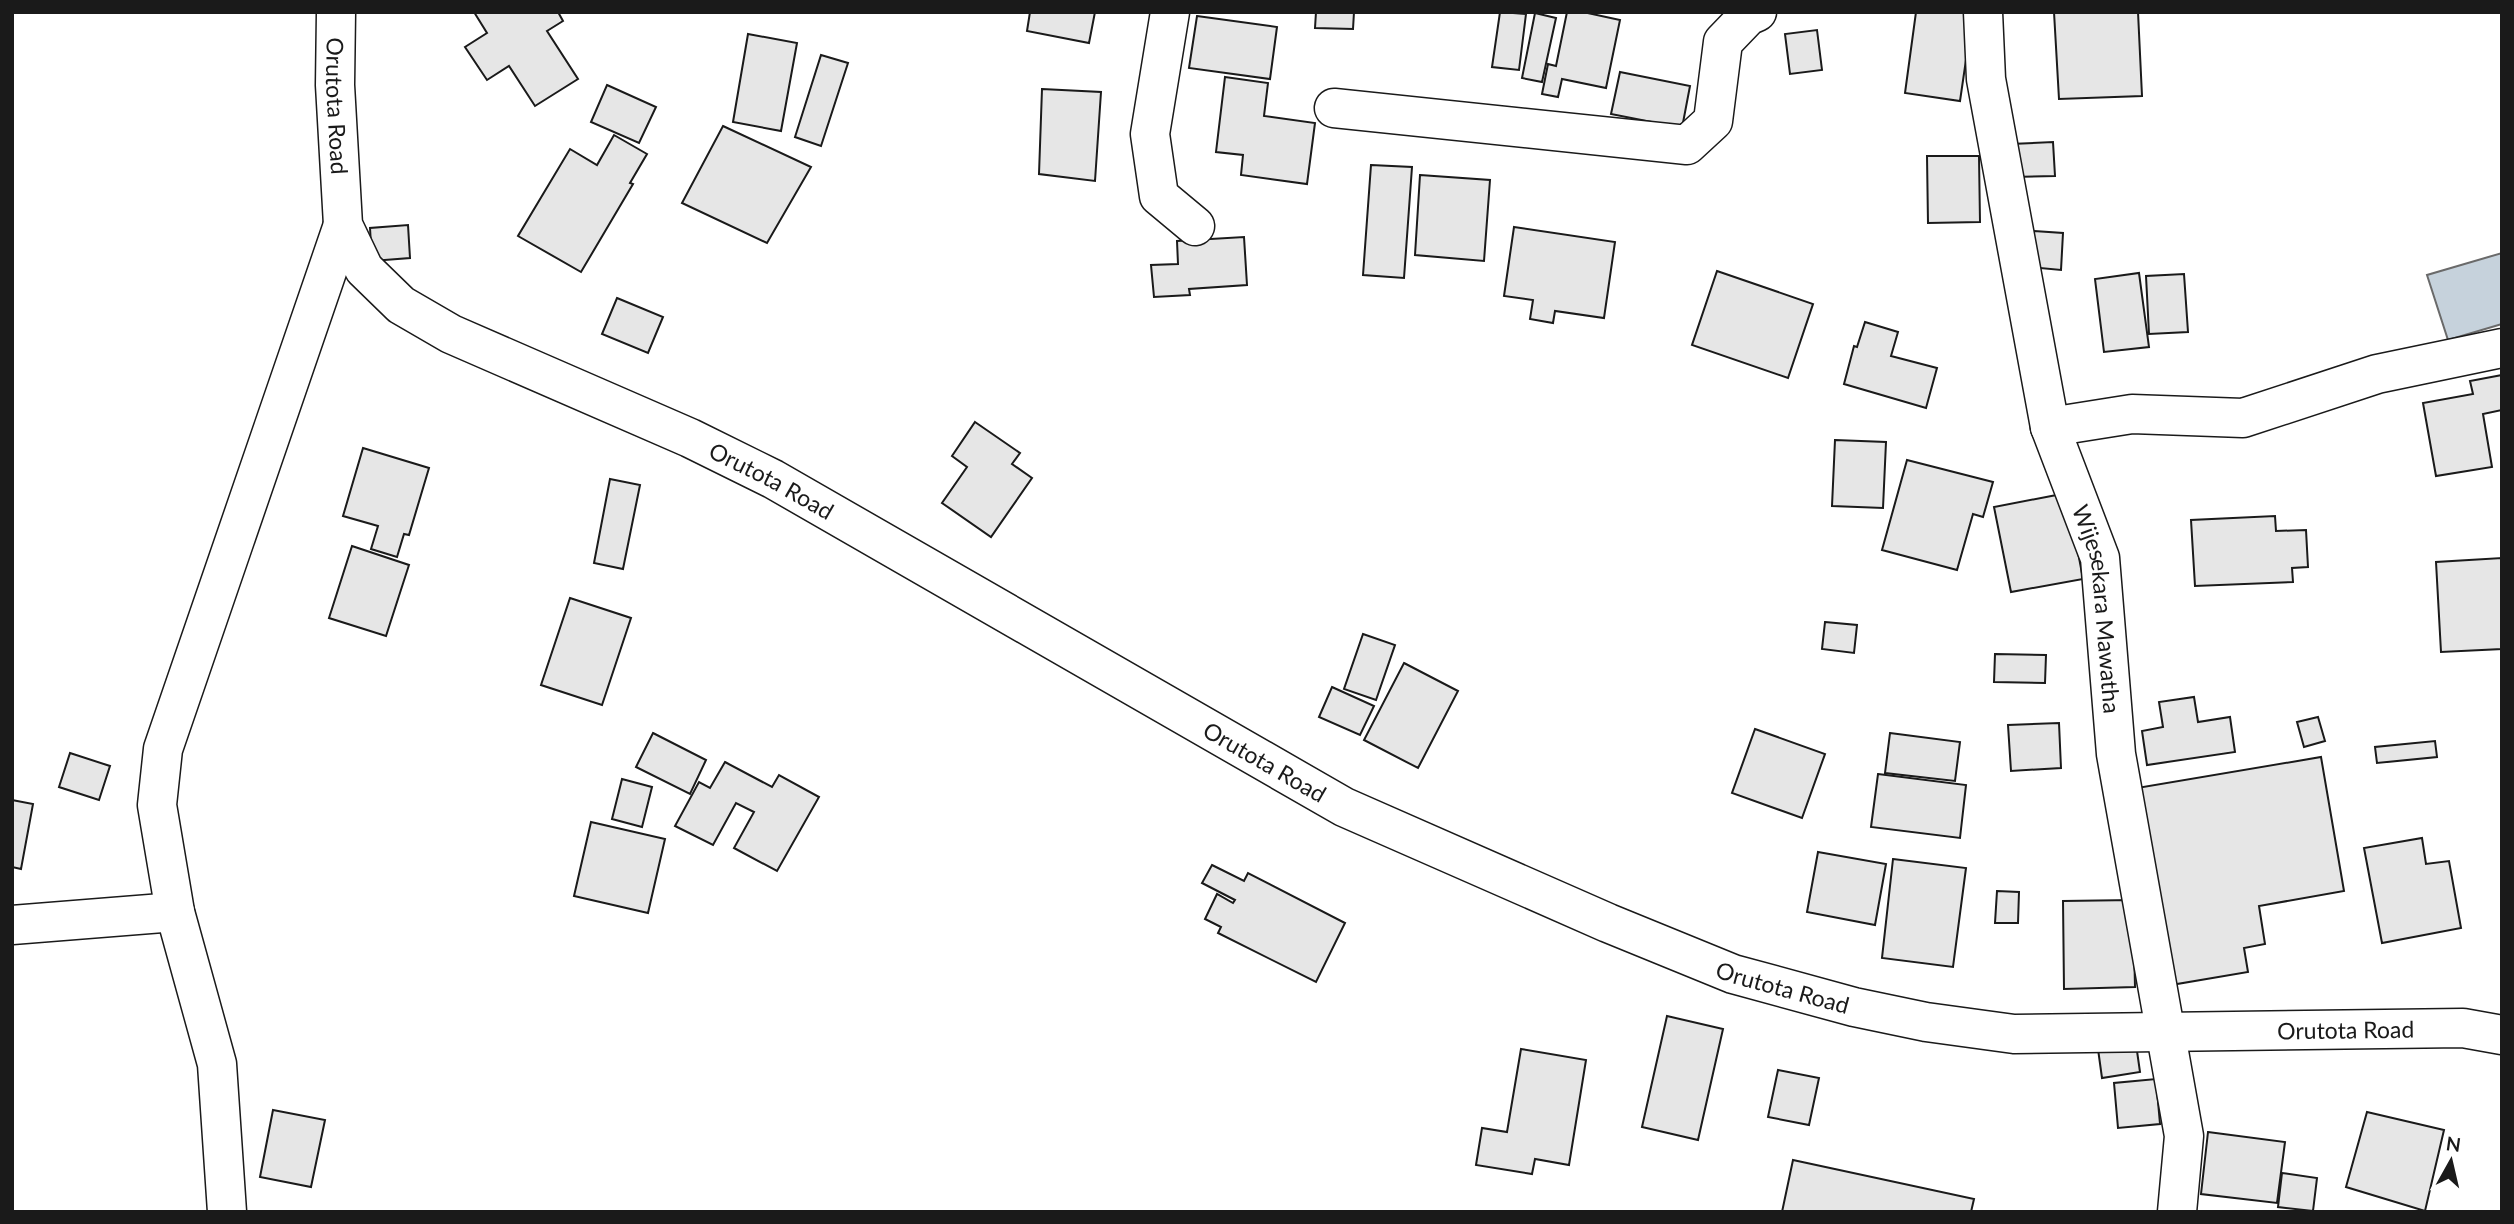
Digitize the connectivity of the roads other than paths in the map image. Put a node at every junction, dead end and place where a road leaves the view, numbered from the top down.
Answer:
1 (336, 12) edge
2 (1170, 12) edge
3 (1983, 12) edge
4 (1746, 14) edge
5 (1334, 108) dead end
6 (343, 225) junction
7 (1195, 226) dead end
8 (2502, 348) edge
9 (2050, 427) junction
10 (175, 912) junction
11 (12, 925) edge
12 (2167, 1033) junction
13 (2502, 1035) edge
14 (227, 1212) edge
15 (2177, 1212) edge

1 - 6 street, Orutota Road
2 - 7 street
3 - 9 street, Wijesekara Mawatha
4 - 5 street
6 - 10 street
6 - 12 street, Orutota Road
8 - 9 street
9 - 12 street, Wijesekara Mawatha
10 - 11 street
10 - 14 street
12 - 13 street, Orutota Road
12 - 15 street, Wijesekara Mawatha

